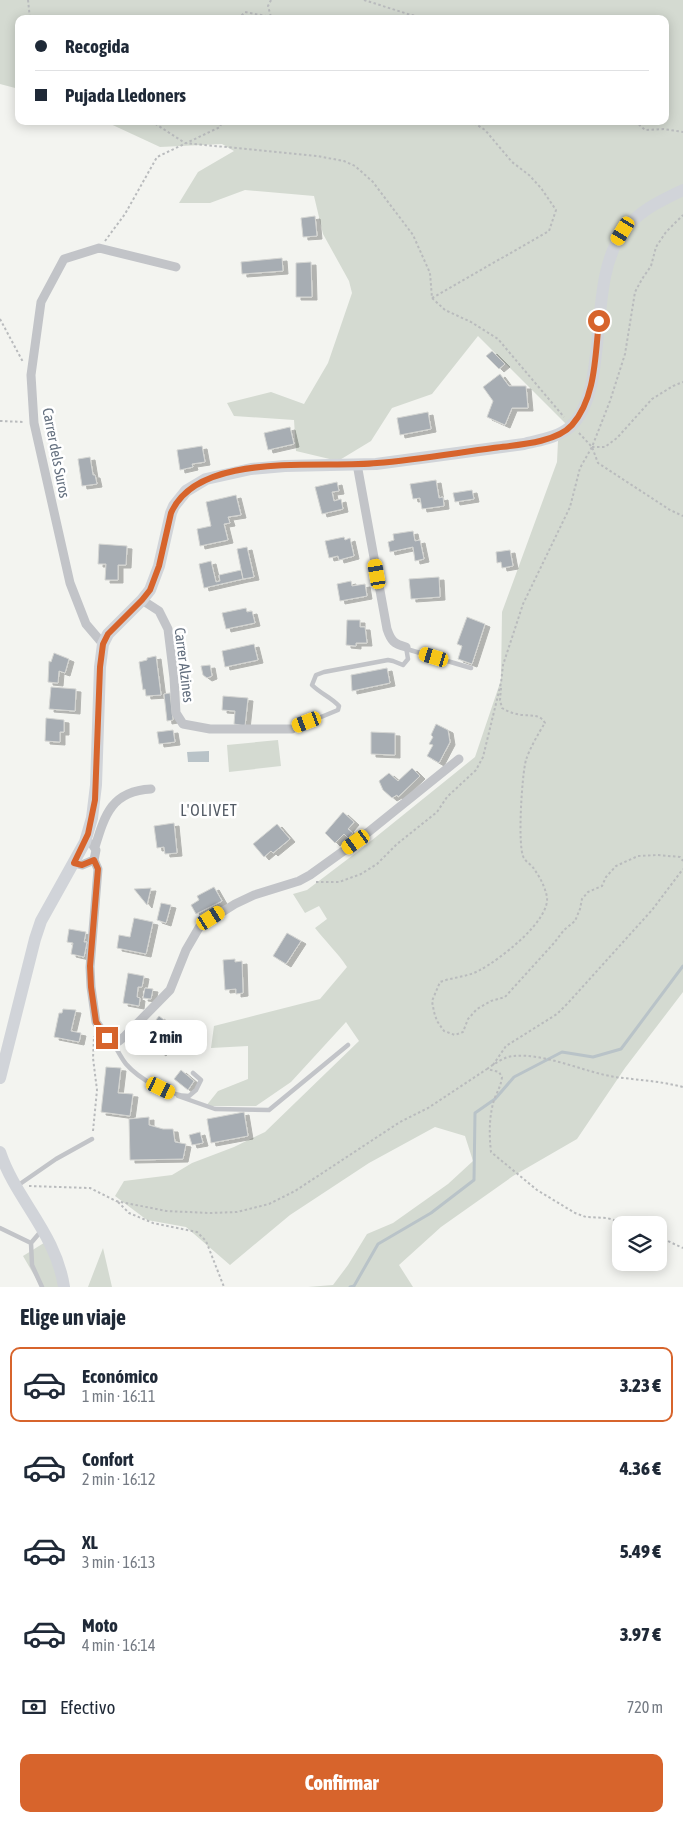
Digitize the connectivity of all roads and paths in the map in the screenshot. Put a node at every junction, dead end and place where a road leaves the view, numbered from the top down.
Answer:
1 (28, 0) edge
2 (271, 0) edge
3 (364, 0) edge
4 (30, 15) edge
5 (242, 15) edge
6 (258, 15) edge
7 (271, 15) edge
8 (411, 15) edge
9 (157, 125) edge
10 (220, 125) edge
11 (477, 125) edge
12 (640, 125) edge
13 (683, 132) edge
14 (185, 143) junction
15 (683, 190) edge
16 (683, 215) edge
17 (99, 248) junction
18 (176, 268) dead end
19 (432, 298) junction
20 (0, 319) edge
21 (30, 375) junction
22 (683, 382) edge
23 (0, 421) edge
24 (34, 424) junction
25 (572, 425) junction
26 (592, 447) junction
27 (357, 464) junction
28 (683, 516) edge
29 (142, 600) junction
30 (103, 644) junction
31 (406, 646) junction
32 (471, 668) dead end
33 (501, 683) junction
34 (292, 728) joint
35 (459, 759) dead end
36 (151, 789) dead end
37 (90, 844) junction
38 (94, 860) junction
39 (683, 861) edge
40 (74, 863) junction
41 (683, 869) edge
42 (299, 881) junction
43 (96, 1022) junction
44 (112, 1042) junction
45 (348, 1045) dead end
46 (493, 1065) junction
47 (487, 1069) junction
48 (193, 1073) dead end
49 (0, 1078) edge
50 (683, 1086) edge
51 (178, 1096) junction
52 (92, 1140) joint
53 (0, 1152) edge
54 (17, 1186) junction
55 (116, 1201) junction
56 (612, 1219) edge
57 (0, 1228) edge
58 (43, 1229) junction
59 (667, 1241) edge
60 (31, 1243) junction
61 (683, 1248) edge
62 (42, 1287) edge
63 (64, 1287) edge
64 (224, 1287) edge

1 - 4 path
2 - 7 path
3 - 8 path
5 - 6 path
9 - 14 path
10 - 14 path
11 - 19 path
12 - 13 path
14 - 17 path
14 - 19 path
15 - 25 street
16 - 26 path
17 - 18 street
17 - 21 street, Carrer dels Suros
19 - 25 path
20 - 21 path
21 - 24 street, Carrer dels Suros
22 - 26 path
23 - 24 path
24 - 30 street, Carrer dels Suros
25 - 26 path
25 - 27 street
26 - 28 path
26 - 33 path
27 - 29 street
27 - 31 street
29 - 30 street
29 - 34 street, Carrer Alzines
30 - 37 street
31 - 32 lane
31 - 34 lane
33 - 39 path
33 - 42 path
35 - 42 street
36 - 37 street
37 - 38 street
37 - 40 street
38 - 40 street
38 - 43 street
40 - 49 street
41 - 46 path
42 - 44 street
43 - 44 street
43 - 52 path
44 - 51 lane
45 - 51 lane
46 - 47 path
46 - 50 path
47 - 55 path
47 - 56 path
48 - 51 lane
52 - 54 lane
53 - 54 street
54 - 55 path
54 - 58 street
55 - 64 path
57 - 60 lane
58 - 60 lane
58 - 63 street
59 - 61 path
60 - 62 lane

